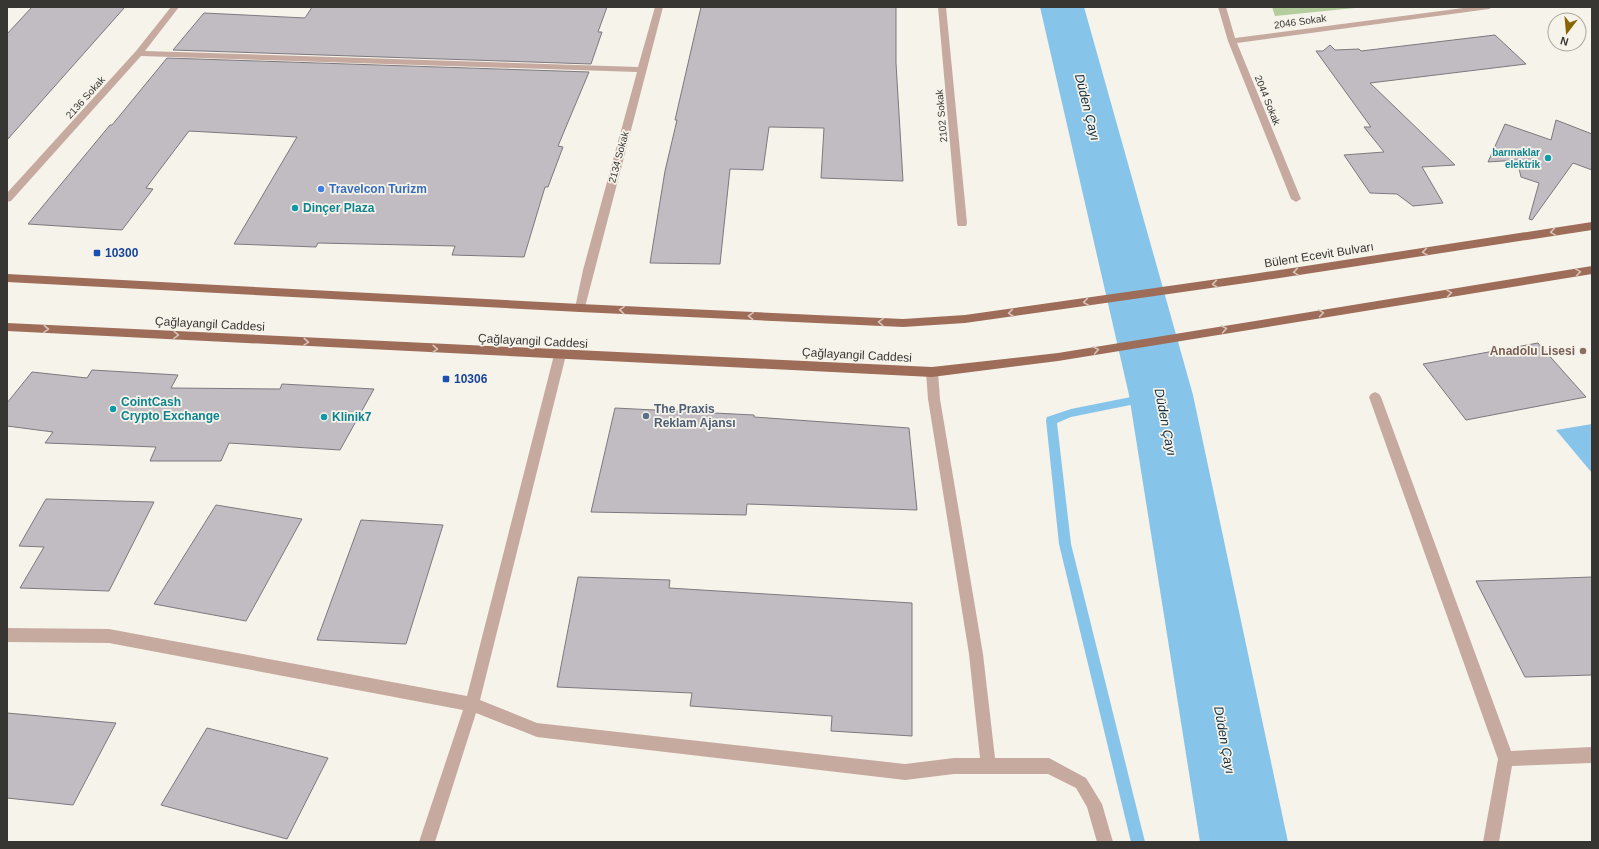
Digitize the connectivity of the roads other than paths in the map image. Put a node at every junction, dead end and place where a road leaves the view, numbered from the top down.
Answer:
1 (175, 7) edge
2 (659, 7) edge
3 (942, 7) edge
4 (1222, 7) edge
5 (1489, 7) edge
6 (1232, 41) junction
7 (139, 53) junction
8 (641, 70) junction
9 (7, 199) edge
10 (1296, 199) dead end
11 (962, 223) dead end
12 (1592, 226) edge
13 (1592, 270) edge
14 (7, 278) edge
15 (580, 308) junction
16 (7, 327) edge
17 (560, 355) junction
18 (932, 372) junction
19 (1375, 397) dead end
20 (7, 635) edge
21 (472, 704) junction
22 (1592, 755) edge
23 (1506, 759) junction
24 (988, 766) junction
25 (427, 842) edge
26 (1105, 842) edge
27 (1491, 842) edge

1 - 7 street, 2136 Sokak
2 - 8 street, 2134 Sokak
3 - 11 street, 2102 Sokak
4 - 6 street, 2044 Sokak
5 - 6 street, 2046 Sokak
6 - 10 street, 2044 Sokak
7 - 8 street
7 - 9 street, 2136 Sokak
8 - 15 street, 2134 Sokak
12 -> 15 main road, Bülent Ecevit Bulvarı
18 -> 13 main road, Çağlayangil Caddesi
14 - 15 main road
16 -> 17 main road, Çağlayangil Caddesi
17 - 18 main road, Çağlayangil Caddesi
17 - 21 street
18 - 24 street
19 - 23 street
20 - 21 street
21 - 24 street
21 - 25 street
22 - 23 street
23 - 27 street
24 - 26 street

